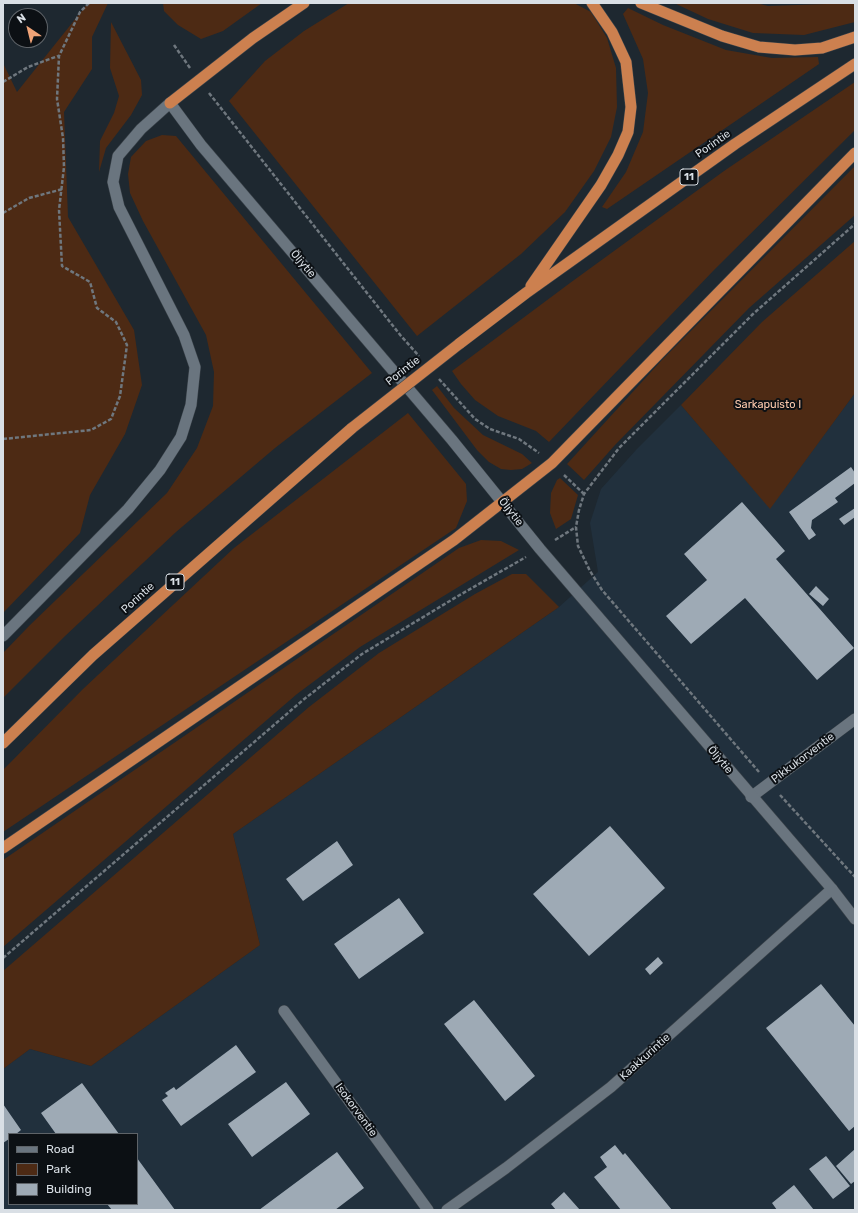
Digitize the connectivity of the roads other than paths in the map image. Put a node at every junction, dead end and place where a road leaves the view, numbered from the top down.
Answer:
1 (304, 3) edge
2 (592, 3) edge
3 (641, 3) edge
4 (855, 37) edge
5 (855, 64) edge
6 (170, 103) junction
7 (855, 153) edge
8 (526, 293) junction
9 (503, 502) junction
10 (3, 636) edge
11 (855, 719) edge
12 (3, 743) edge
13 (751, 798) junction
14 (3, 848) edge
15 (832, 890) junction
16 (855, 919) edge
17 (284, 1010) dead end
18 (428, 1210) edge
19 (447, 1210) edge

1 - 6 highway
2 - 8 highway
3 - 4 highway
5 - 8 highway, Porintie / 11
6 - 9 main road, Öljytie
6 - 10 main road
7 - 9 highway
8 - 12 highway, Porintie / 11, bridge
9 - 13 main road, Öljytie
9 - 14 highway
11 - 13 main road, Pikkukorventie
13 - 15 main road, Öljytie
15 - 16 main road, Öljytie
15 - 19 main road, Kaakkurintie
17 - 18 main road, Isokorventie

